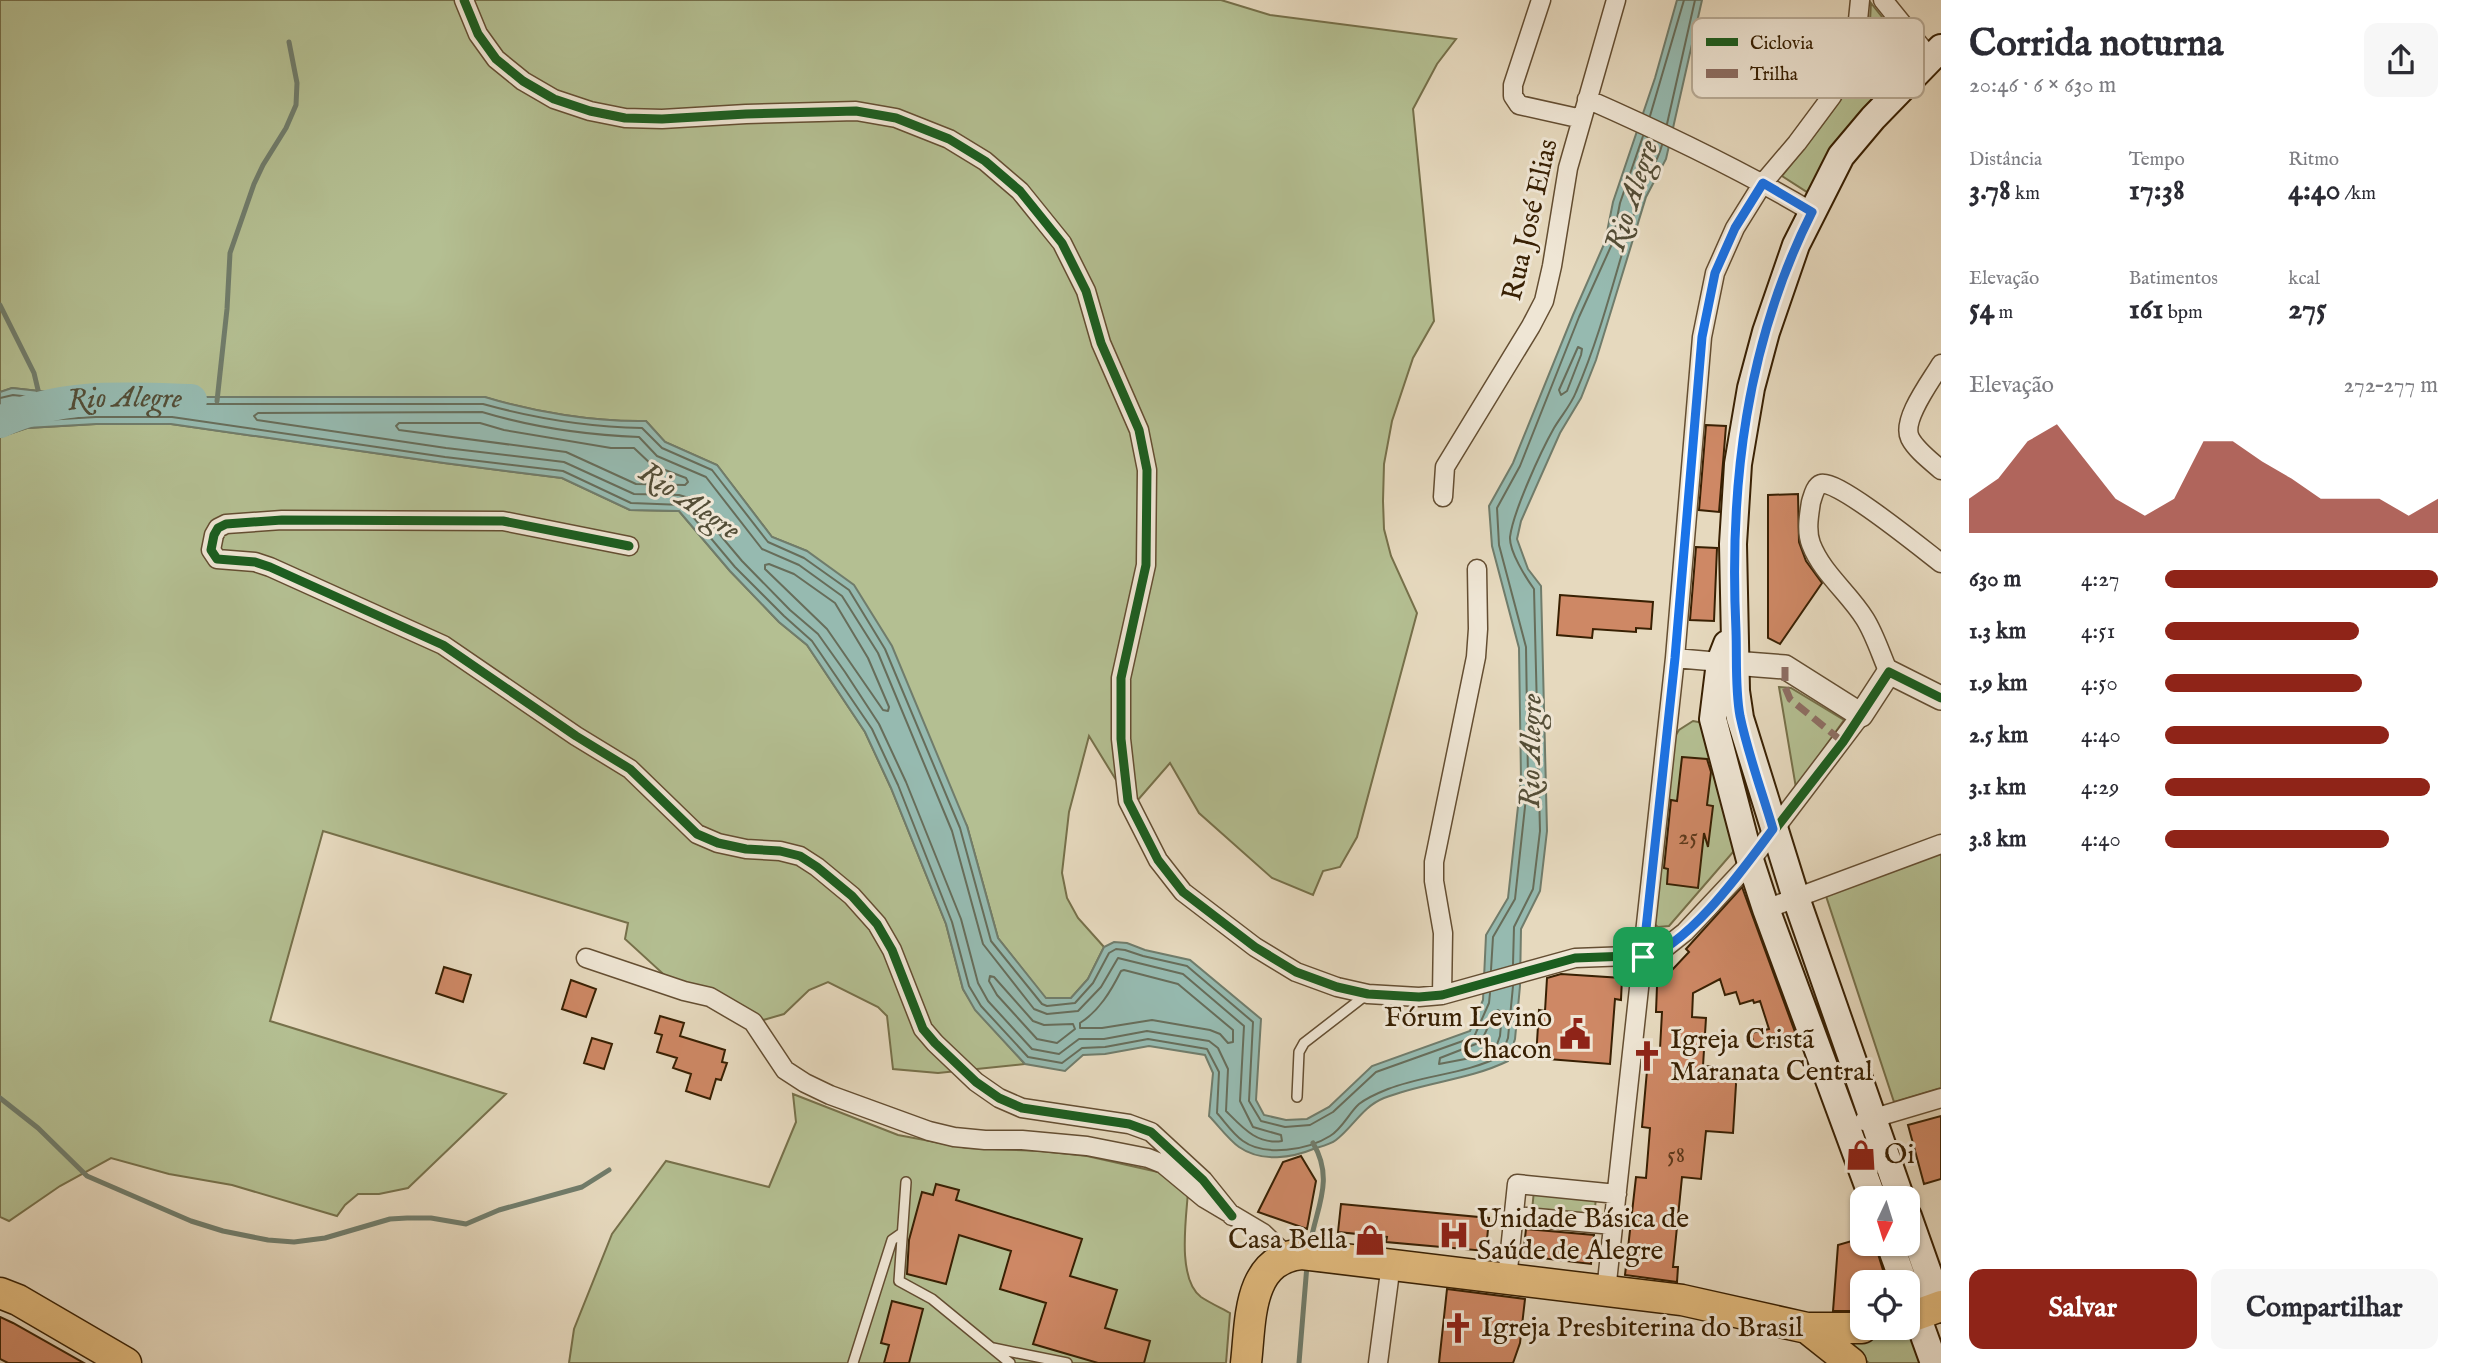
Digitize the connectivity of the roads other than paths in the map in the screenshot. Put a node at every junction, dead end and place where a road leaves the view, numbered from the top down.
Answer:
1 (464, 0) edge
2 (1541, 0) edge
3 (1616, 0) edge
4 (1860, 0) edge
5 (1883, 0) edge
6 (1858, 18) edge
7 (1901, 18) edge
8 (1831, 98) edge
9 (1892, 98) edge
10 (1587, 99) junction
11 (1582, 119) junction
12 (1763, 183) junction
13 (1812, 212) junction
14 (1938, 376) edge
15 (1941, 470) edge
16 (1443, 497) dead end
17 (629, 546) dead end
18 (1941, 564) edge
19 (1477, 569) dead end
20 (1675, 658) junction
21 (1729, 662) junction
22 (1889, 673) junction
23 (1941, 698) edge
24 (1861, 715) junction
25 (1773, 829) junction
26 (1941, 844) edge
27 (1750, 860) junction
28 (1797, 898) junction
29 (1766, 909) junction
30 (1643, 957) junction
31 (586, 958) dead end
32 (1368, 994) junction
33 (1442, 995) junction
34 (1297, 1097) dead end
35 (1941, 1098) edge
36 (1872, 1118) junction
37 (1845, 1126) junction
38 (906, 1182) dead end
39 (1868, 1186) edge
40 (1896, 1186) edge
41 (1617, 1194) junction
42 (1232, 1216) junction
43 (1514, 1216) junction
44 (1613, 1226) junction
45 (902, 1233) junction
46 (1304, 1255) junction
47 (1916, 1256) edge
48 (1391, 1264) junction
49 (1507, 1279) junction
50 (1606, 1291) junction
51 (0, 1293) edge
52 (1926, 1308) edge
53 (1807, 1328) junction
54 (1850, 1328) edge
55 (992, 1348) junction
56 (126, 1363) edge
57 (853, 1363) edge
58 (1010, 1363) edge
59 (1067, 1363) edge
60 (1247, 1363) edge
61 (1378, 1363) edge
62 (1852, 1363) edge
63 (1934, 1363) edge

1 - 32 street
2 - 11 street
3 - 10 street, Rua José Elias
4 - 6 street
5 - 7 street
8 - 12 street
9 - 13 main road
10 - 11 street, Rua José Elias
10 - 12 street
11 - 16 street, Rua José Elias
12 - 13 street
12 - 20 street
13 - 21 main road
14 - 15 street
17 - 42 street
18 - 22 street
19 - 33 street
20 - 21 street
20 - 30 street
21 - 24 street
21 - 25 main road
21 - 27 main road
22 - 23 street
22 - 24 street
24 - 25 street
25 - 27 street
25 - 28 main road
26 - 28 street
27 - 29 main road
27 - 30 street
28 - 29 street
28 - 36 main road
29 - 37 main road
30 - 33 street
30 - 41 street
31 - 42 street
32 - 33 street
32 - 34 lane
35 - 36 street
36 - 37 street
36 - 40 main road
37 - 39 main road
38 - 45 lane
41 - 43 street
41 - 44 street
42 - 46 street
43 - 44 street
43 - 49 street
44 - 50 street
45 - 55 lane
45 - 57 lane
46 - 48 highway
46 - 60 highway
47 - 52 main road
48 - 49 highway
48 - 61 street
49 - 50 highway
50 - 53 highway
51 - 56 highway
52 - 63 main road
53 - 54 highway
53 - 62 highway
55 - 58 lane
55 - 59 lane

